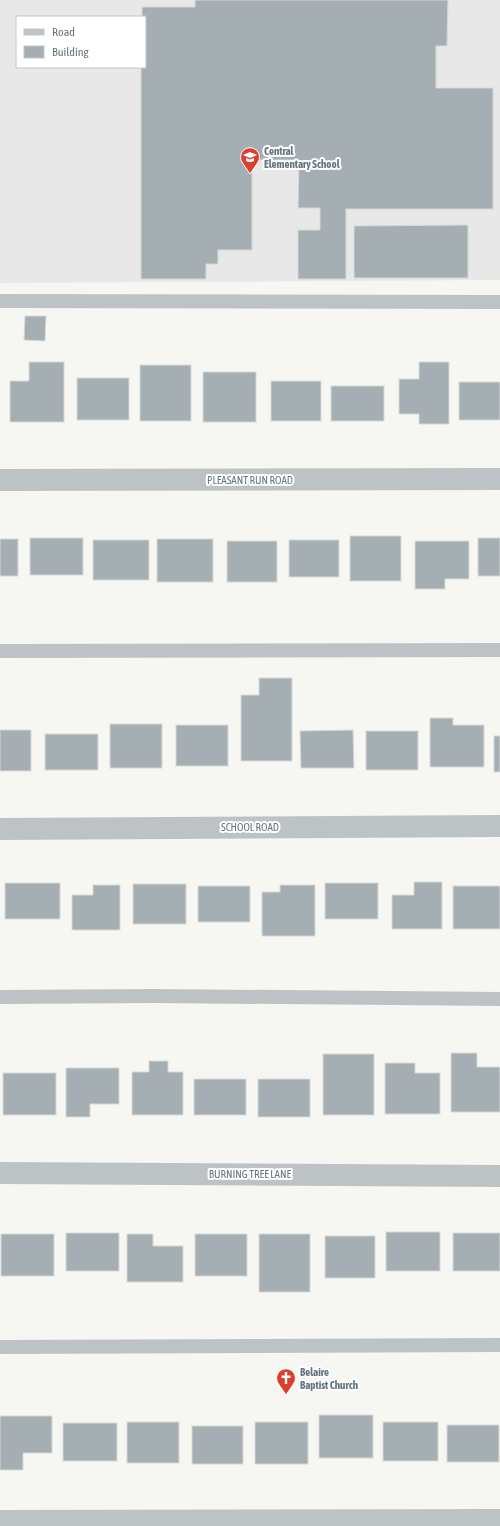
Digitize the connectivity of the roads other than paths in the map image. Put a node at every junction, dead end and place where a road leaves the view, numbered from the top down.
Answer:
1 (0, 301) edge
2 (500, 302) edge
3 (500, 479) edge
4 (0, 480) edge
5 (500, 650) edge
6 (0, 651) edge
7 (500, 826) edge
8 (0, 829) edge
9 (0, 997) edge
10 (500, 999) edge
11 (0, 1173) edge
12 (500, 1176) edge
13 (500, 1345) edge
14 (0, 1347) edge
15 (500, 1520) edge
16 (0, 1521) edge

1 - 2 lane
3 - 4 street, PLEASANT RUN ROAD
5 - 6 lane
7 - 8 street, SCHOOL ROAD
9 - 10 lane
11 - 12 street, BURNING TREE LANE
13 - 14 lane
15 - 16 street

